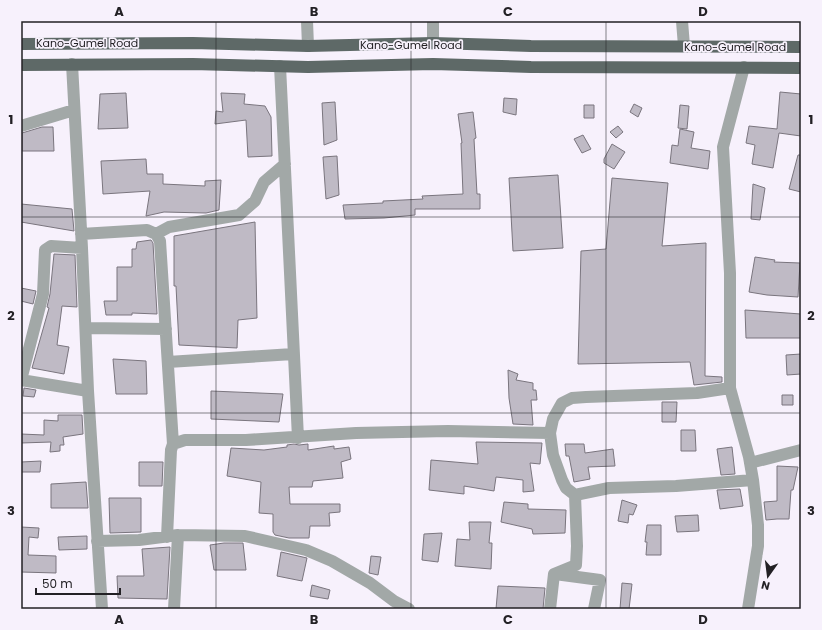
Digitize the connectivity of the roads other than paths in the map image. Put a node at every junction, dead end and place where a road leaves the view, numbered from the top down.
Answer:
1 (307, 21) edge
2 (433, 21) edge
3 (682, 21) edge
4 (433, 43) junction
5 (21, 44) edge
6 (308, 46) junction
7 (684, 46) junction
8 (801, 47) edge
9 (21, 64) edge
10 (72, 64) junction
11 (280, 66) junction
12 (744, 67) junction
13 (801, 68) edge
14 (74, 110) junction
15 (21, 126) edge
16 (285, 164) junction
17 (81, 234) junction
18 (156, 234) junction
19 (82, 248) junction
20 (86, 328) junction
21 (166, 329) junction
22 (293, 354) junction
23 (168, 362) junction
24 (21, 380) edge
25 (730, 388) junction
26 (88, 391) junction
27 (550, 433) junction
28 (298, 438) junction
29 (174, 444) junction
30 (801, 450) edge
31 (750, 463) junction
32 (753, 480) junction
33 (575, 495) junction
34 (172, 536) junction
35 (97, 541) junction
36 (554, 574) junction
37 (102, 609) edge
38 (174, 609) edge
39 (409, 609) edge
40 (550, 609) edge
41 (594, 609) edge
42 (748, 609) edge

1 - 6 street
2 - 4 street
3 - 7 street
4 - 6 main road, Kano-Gumel Road
4 - 7 main road, Kano-Gumel Road
5 - 6 main road, Kano-Gumel Road
7 - 8 main road, Kano-Gumel Road
9 - 10 main road, Kano-Gumel Road
10 - 11 main road, Kano-Gumel Road
10 - 14 street
11 - 12 main road, Kano-Gumel Road
11 - 16 street
12 - 13 main road, Kano-Gumel Road
12 - 25 street
14 - 15 street
14 - 17 street
16 - 18 street
16 - 22 street
17 - 18 street
17 - 19 street
18 - 21 street
19 - 20 street
19 - 24 street
20 - 21 street
20 - 26 street
21 - 23 street
22 - 23 street
22 - 28 street
23 - 29 street
24 - 26 street
25 - 27 street
25 - 31 street
26 - 35 street
27 - 28 street
27 - 33 street
28 - 29 street
29 - 34 street
30 - 31 street
31 - 32 street
32 - 33 street
32 - 42 street
33 - 36 street
34 - 35 street
34 - 38 street
34 - 39 street
35 - 37 street
36 - 40 street
36 - 41 street

